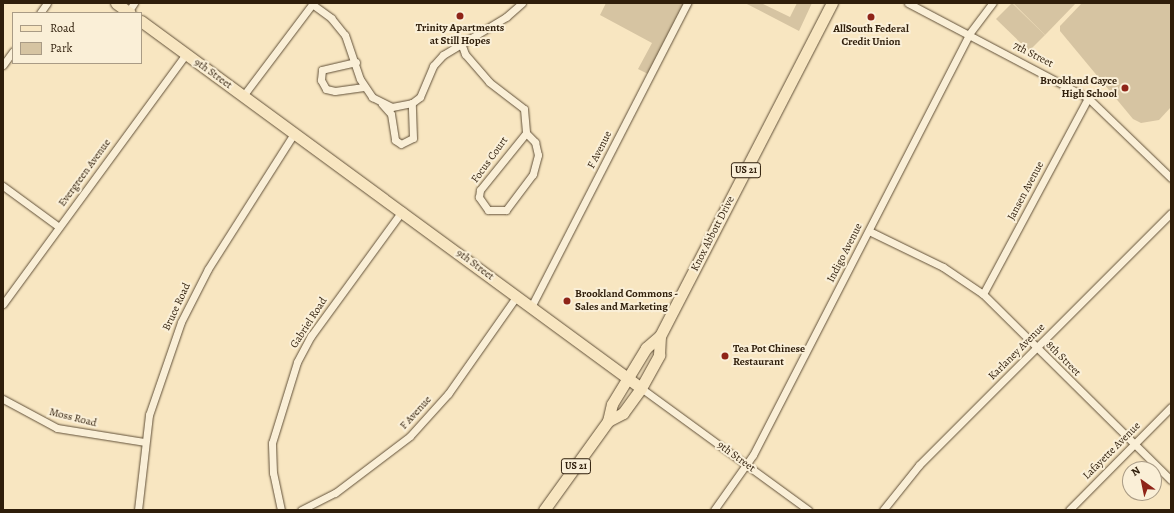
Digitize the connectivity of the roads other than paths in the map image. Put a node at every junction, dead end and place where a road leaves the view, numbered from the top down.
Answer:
1 (47, 3) edge
2 (116, 3) edge
3 (522, 3) edge
4 (687, 3) edge
5 (832, 3) edge
6 (908, 3) edge
7 (992, 3) edge
8 (313, 4) edge
9 (131, 9) edge
10 (41, 12) edge
11 (142, 22) edge
12 (969, 34) junction
13 (461, 43) junction
14 (12, 52) edge
15 (186, 54) junction
16 (356, 62) junction
17 (3, 65) edge
18 (364, 87) junction
19 (243, 96) junction
20 (1088, 98) junction
21 (412, 103) junction
22 (382, 104) junction
23 (526, 133) junction
24 (293, 135) junction
25 (1171, 178) edge
26 (3, 186) edge
27 (402, 211) junction
28 (1171, 213) edge
29 (59, 227) junction
30 (869, 231) junction
31 (983, 294) junction
32 (516, 296) junction
33 (3, 304) edge
34 (532, 307) junction
35 (660, 336) junction
36 (1036, 348) junction
37 (629, 379) junction
38 (641, 388) junction
39 (3, 399) edge
40 (1171, 407) edge
41 (608, 421) junction
42 (144, 442) junction
43 (1135, 444) junction
44 (747, 464) junction
45 (1171, 480) edge
46 (138, 510) edge
47 (281, 510) edge
48 (300, 510) edge
49 (544, 510) edge
50 (714, 510) edge
51 (808, 510) edge
52 (883, 510) edge
53 (1069, 510) edge

1 - 10 street
2 - 9 main road
3 - 13 street
4 - 34 street, F Avenue
5 - 35 main road, Knox Abbott Drive / US 21
6 - 12 street, 7th Street
7 - 12 street, Indigo Avenue
8 - 16 street
8 - 19 street
11 - 15 main road, 9th Street
12 - 20 street, 7th Street
12 - 30 street, Indigo Avenue
13 - 21 street
13 - 23 street, Focus Court
14 - 17 street
15 - 19 main road, 9th Street
15 - 29 street, Evergreen Avenue
16 - 18 street
16 - 18 street
18 - 22 street
19 - 24 main road, 9th Street
20 - 25 street, 7th Street
20 - 31 street, Jansen Avenue
21 - 22 street
21 - 22 street
23 - 23 street, Focus Court
24 - 27 main road, 9th Street
24 - 42 street, Bruce Road
26 - 29 street
27 - 32 main road, 9th Street
27 - 47 street, Gabriel Road
28 - 36 street, Karlaney Avenue
29 - 33 street, Evergreen Avenue
30 - 31 street, 8th Street
30 - 44 street, Indigo Avenue
31 - 36 street, 8th Street
32 - 34 main road, 9th Street
32 - 48 street, F Avenue
34 - 37 main road, 9th Street
35 - 37 main road, Knox Abbott Drive / US 21
35 - 38 main road, Knox Abbott Drive / US 21
36 - 43 street, 8th Street
36 - 52 street, Karlaney Avenue
37 - 38 main road, 9th Street
37 - 41 main road, Knox Abbott Drive / US 21
38 - 41 main road, Knox Abbott Drive / US 21
38 - 44 street, 9th Street
39 - 42 street, Moss Road
40 - 43 street, Lafayette Avenue
41 - 49 main road, Knox Abbott Drive / US 21
42 - 46 street, Bruce Road
43 - 45 street, 8th Street
43 - 53 street, Lafayette Avenue
44 - 50 street, Indigo Avenue
44 - 51 street, 9th Street

